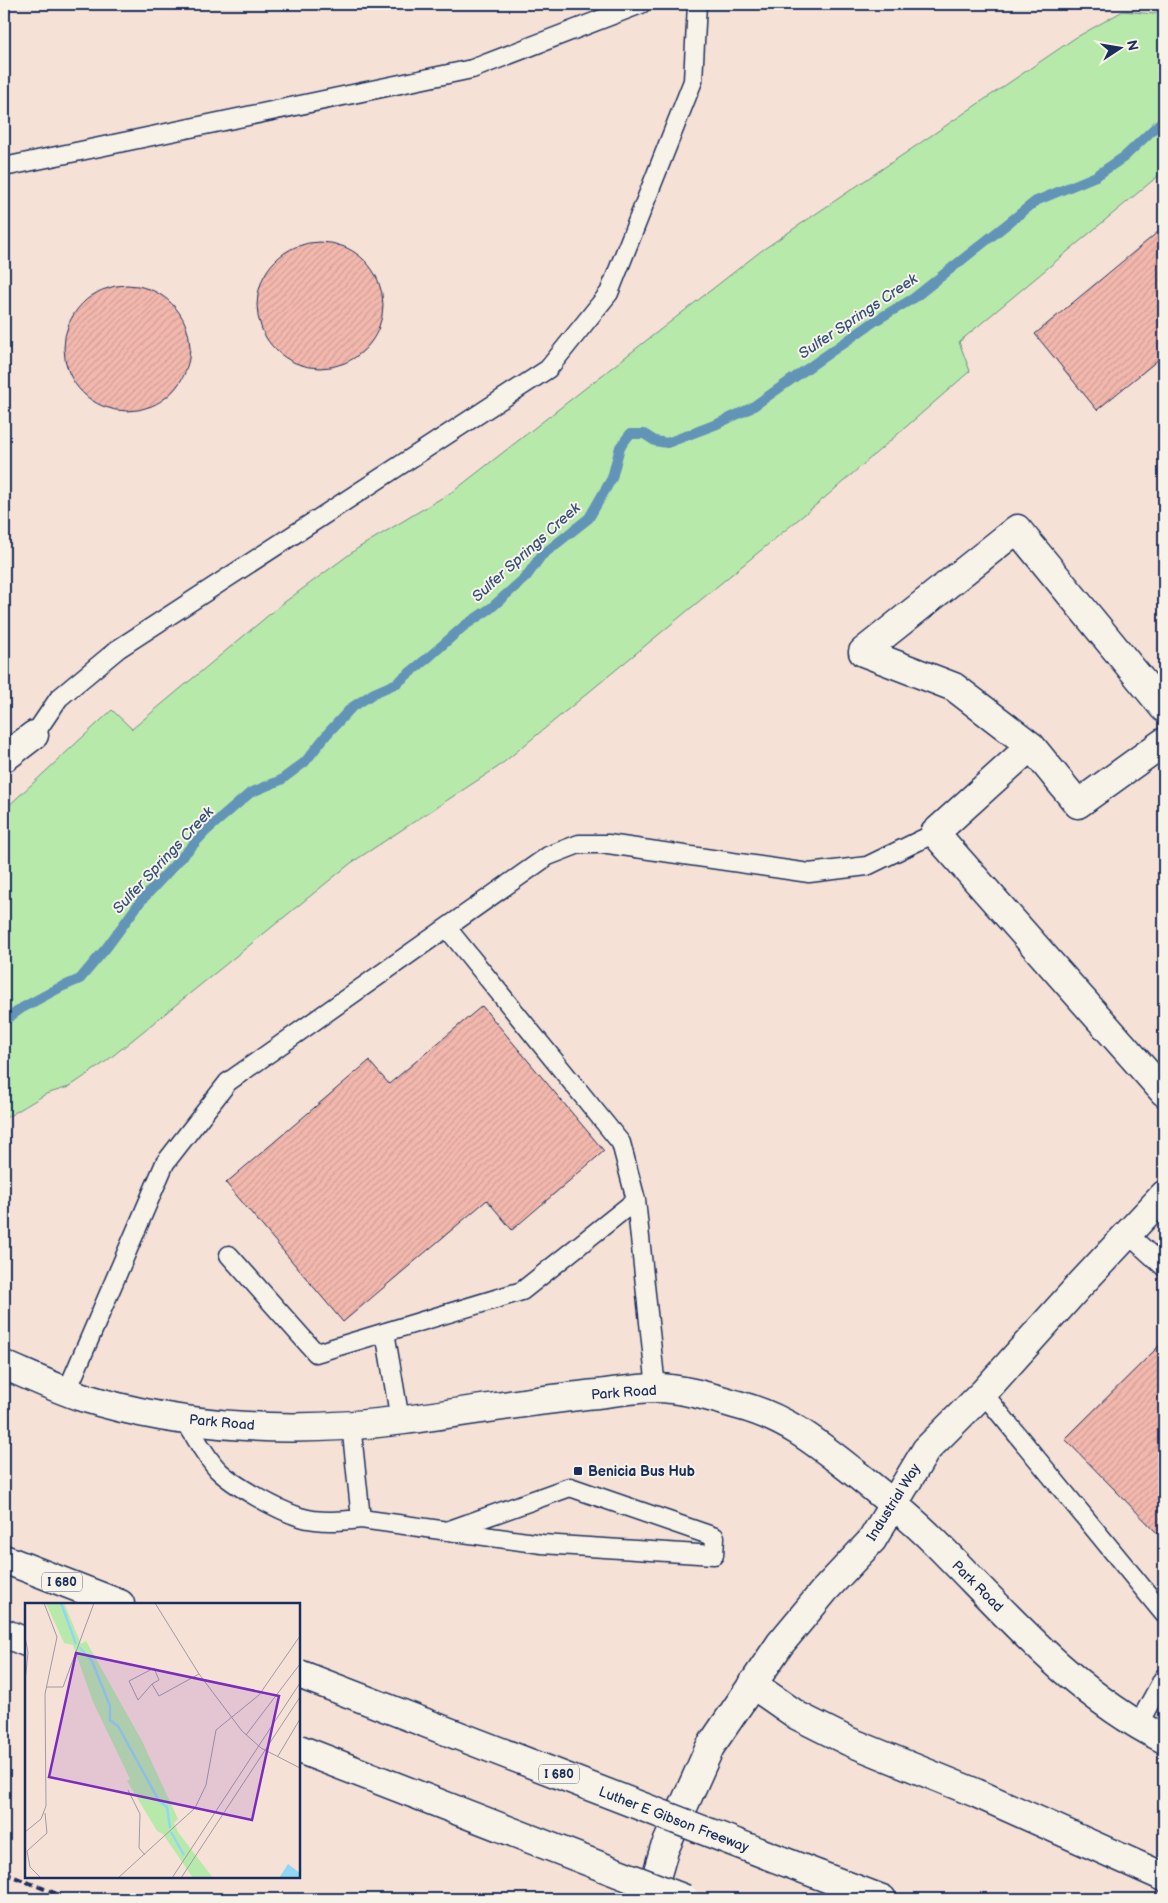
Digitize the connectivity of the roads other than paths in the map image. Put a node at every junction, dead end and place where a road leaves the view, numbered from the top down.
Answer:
1 (641, 4) edge
2 (697, 4) edge
3 (4, 167) edge
4 (1164, 708) edge
5 (34, 735) joint
6 (1164, 742) edge
7 (1031, 746) junction
8 (4, 758) edge
9 (935, 833) junction
10 (447, 928) junction
11 (1164, 1092) edge
12 (1164, 1195) edge
13 (636, 1200) junction
14 (1128, 1234) junction
15 (229, 1255) dead end
16 (1164, 1267) edge
17 (385, 1332) junction
18 (4, 1365) edge
19 (656, 1388) junction
20 (67, 1392) junction
21 (983, 1393) junction
22 (184, 1419) junction
23 (400, 1420) junction
24 (351, 1424) junction
25 (894, 1504) junction
26 (361, 1519) junction
27 (447, 1531) junction
28 (4, 1559) edge
29 (117, 1603) edge
30 (1164, 1614) edge
31 (4, 1633) edge
32 (25, 1642) edge
33 (300, 1674) edge
34 (1164, 1678) edge
35 (752, 1684) junction
36 (1138, 1726) junction
37 (1164, 1738) edge
38 (300, 1748) edge
39 (1164, 1877) edge
40 (650, 1899) edge
41 (685, 1899) edge
42 (882, 1899) edge

1 - 3 lane
2 - 5 lane
4 - 7 main road
5 - 8 main road
6 - 7 main road
7 - 9 main road
9 - 10 lane
9 - 11 main road
10 - 13 lane
10 - 20 lane
12 - 14 main road, Industrial Way
13 - 17 lane
13 - 19 lane
14 - 16 lane
14 - 21 main road, Industrial Way
15 - 17 lane
17 - 23 lane
18 - 20 main road, Park Road
19 - 23 main road, Park Road
19 - 25 main road, Park Road
20 - 22 main road, Park Road
21 - 25 main road, Industrial Way
21 - 30 lane
22 - 24 main road, Park Road
22 - 26 lane
23 - 24 main road, Park Road
24 - 26 lane
25 - 35 main road, Industrial Way
25 - 36 main road, Park Road
26 - 27 lane
27 - 27 lane
28 - 29 main road, I 680
31 - 32 main road
33 - 42 main road, Luther E Gibson Freeway / I 680, bridge
34 - 36 lane
35 - 39 main road
35 - 40 main road, Industrial Way
36 - 37 main road, Park Road
38 - 41 main road, bridge

